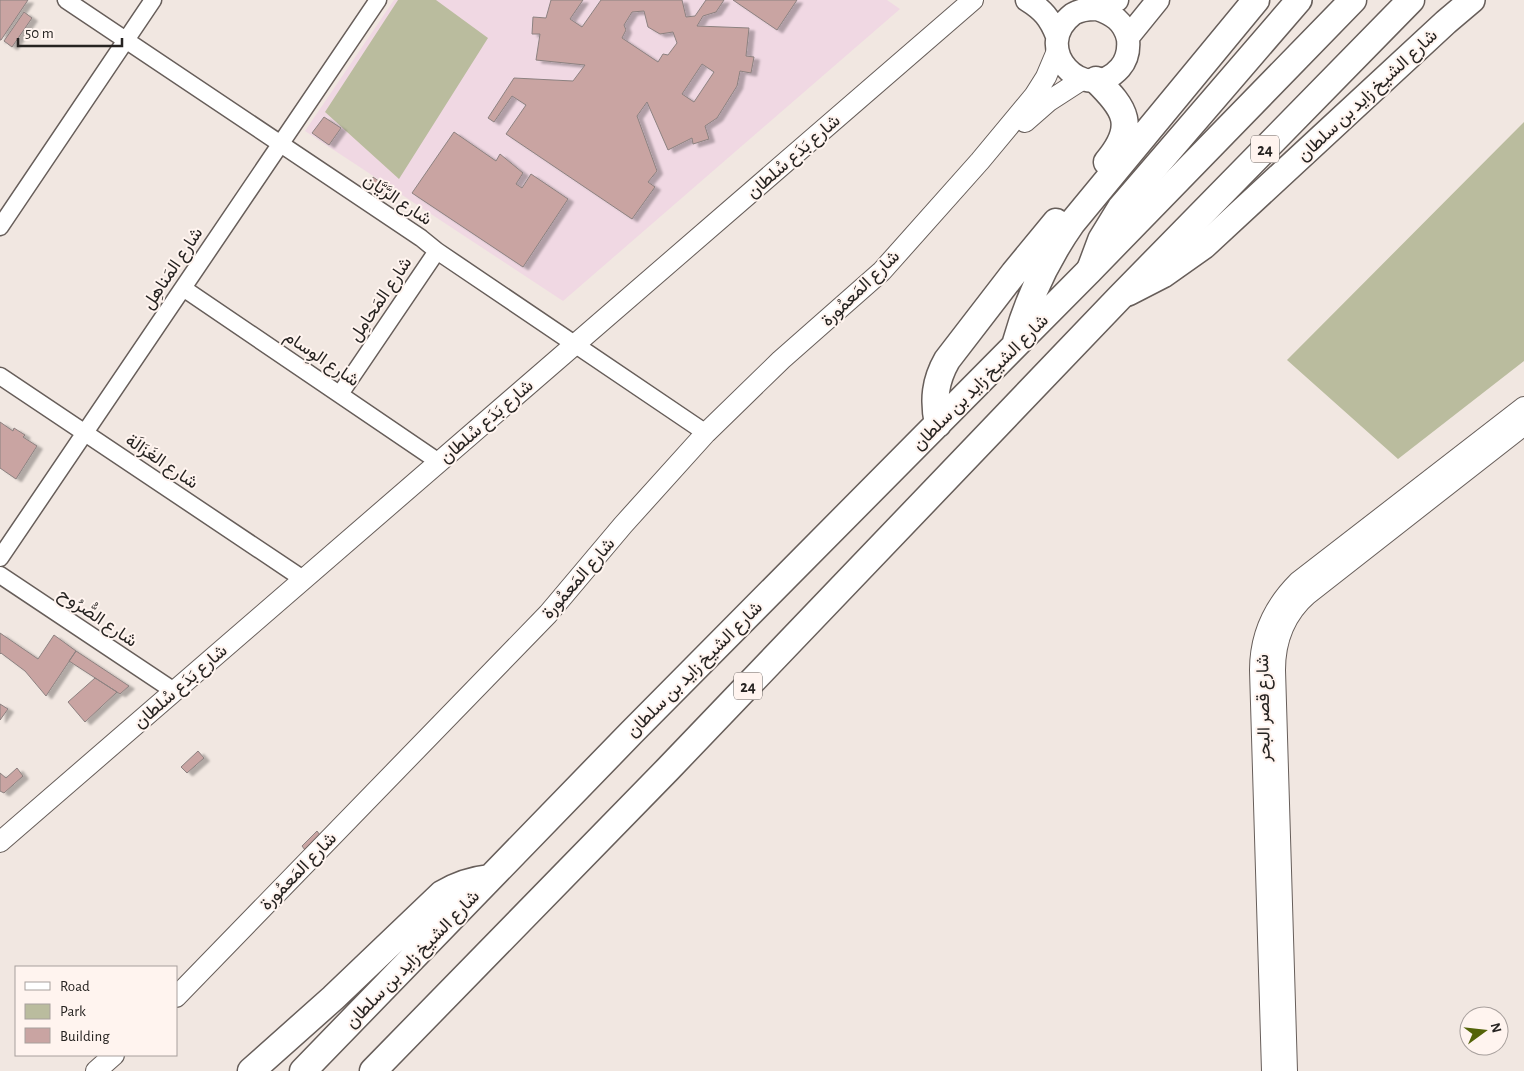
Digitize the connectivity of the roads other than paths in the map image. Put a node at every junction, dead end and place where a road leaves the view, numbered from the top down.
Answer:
1 (66, 0) edge
2 (154, 0) edge
3 (378, 0) edge
4 (973, 0) edge
5 (1027, 0) edge
6 (1067, 0) edge
7 (1158, 0) edge
8 (1256, 0) edge
9 (1299, 0) edge
10 (1353, 0) edge
11 (1411, 0) edge
12 (1472, 0) edge
13 (1101, 6) edge
14 (1128, 37) junction
15 (126, 40) junction
16 (1057, 44) junction
17 (1089, 80) junction
18 (280, 145) junction
19 (980, 161) junction
20 (0, 227) edge
21 (437, 251) junction
22 (1089, 271) junction
23 (183, 288) junction
24 (1119, 298) junction
25 (575, 345) junction
26 (1014, 346) junction
27 (0, 376) edge
28 (340, 394) junction
29 (1524, 407) edge
30 (938, 424) junction
31 (1524, 425) edge
32 (706, 433) junction
33 (85, 434) junction
34 (439, 462) junction
35 (0, 558) edge
36 (0, 576) edge
37 (303, 579) junction
38 (174, 691) junction
39 (0, 842) edge
40 (490, 878) junction
41 (178, 995) edge
42 (113, 1056) edge
43 (125, 1056) edge
44 (96, 1071) edge
45 (112, 1071) edge
46 (251, 1071) edge
47 (303, 1071) edge
48 (373, 1071) edge
49 (1272, 1071) edge
50 (1287, 1071) edge

1 - 15 street, شارع الرَّيَّان
2 - 15 street
3 - 18 street, شارع المَناهِل
4 - 25 street, شارع بَدَع سُلطان
5 - 16 main road
6 - 13 main road
7 - 14 main road
8 - 26 highway
9 - 22 main road, شارع الشيخ زايد بن سلطان
10 - 22 highway, شارع الشيخ زايد بن سلطان / 24
11 - 24 highway, شارع الشيخ زايد بن سلطان / 24
12 - 24 main road, شارع الشيخ زايد بن سلطان
13 - 14 main road
13 - 16 main road
14 - 17 main road
15 - 18 street, شارع الرَّيَّان
15 - 20 street
16 - 17 main road
16 - 19 street, شارع المَعمُورة
17 - 19 street, شارع المَعمُورة
17 - 30 highway
18 - 21 street, شارع الرَّيَّان
18 - 23 street, شارع المَناهِل
19 - 32 street, شارع المَعمُورة
21 - 25 street, شارع الرَّيَّان
21 - 28 street, شارع المَحامِل
22 - 26 highway, شارع الشيخ زايد بن سلطان / 24
23 - 28 street, شارع الوِسام
23 - 33 street, شارع المَناهِل
24 - 48 highway, شارع الشيخ زايد بن سلطان / 24
25 - 32 street, شارع الرَّيَّان
25 - 34 street, شارع بَدَع سُلطان
26 - 30 highway, شارع الشيخ زايد بن سلطان / 24
27 - 33 street, شارع الغَزَالَة
28 - 34 street, شارع الوِسام
29 - 49 street, شارع قصر البحر
30 - 40 highway, شارع الشيخ زايد بن سلطان / 24
31 - 50 street, شارع قصر البحر
32 - 41 street, شارع المَعمُورة
33 - 35 street, شارع المَناهِل
33 - 37 street, شارع الغَزَالَة
34 - 37 street, شارع بَدَع سُلطان
36 - 38 street, شارع الصُّرُوح
37 - 38 street, شارع بَدَع سُلطان
38 - 39 street, شارع بَدَع سُلطان
40 - 46 highway
40 - 47 highway, شارع الشيخ زايد بن سلطان / 24
42 - 44 street
43 - 45 street

